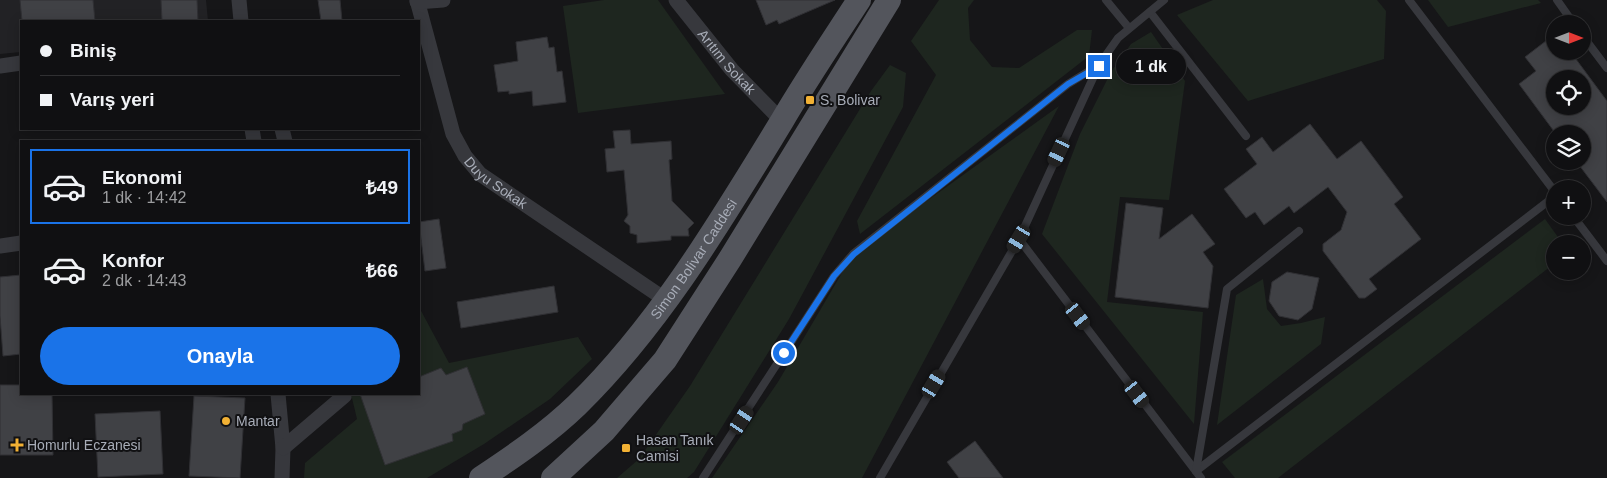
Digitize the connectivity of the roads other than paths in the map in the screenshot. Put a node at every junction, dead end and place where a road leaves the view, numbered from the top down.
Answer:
1 (239, 0) edge
2 (443, 0) edge
3 (676, 0) edge
4 (859, 0) edge
5 (889, 0) edge
6 (1106, 0) edge
7 (1164, 0) edge
8 (1409, 0) edge
9 (1557, 0) edge
10 (417, 1) edge
11 (1150, 12) junction
12 (1568, 15) edge
13 (241, 20) edge
14 (1130, 28) junction
15 (1591, 47) edge
16 (20, 63) edge
17 (0, 66) edge
18 (1099, 66) junction
19 (1607, 68) edge
20 (782, 121) junction
21 (1246, 136) dead end
22 (1546, 182) edge
23 (1546, 201) edge
24 (1580, 225) edge
25 (1299, 231) dead end
26 (1019, 239) junction
27 (20, 243) edge
28 (0, 246) edge
29 (1607, 261) edge
30 (666, 300) junction
31 (278, 395) edge
32 (344, 395) edge
33 (283, 448) junction
34 (1198, 475) edge
35 (282, 478) edge
36 (481, 478) edge
37 (553, 478) edge
38 (703, 478) edge
39 (880, 478) edge

1 - 13 street
2 - 10 street
3 - 20 street, Arıtım Sokak
4 - 20 main road, Simon Bolivar Caddesi
5 - 37 main road, Simon Bolivar Caddesi
6 - 14 lane
7 - 11 lane
8 - 22 lane
9 - 12 lane
10 - 30 street, Duyu Sokak
11 - 14 lane
11 - 21 lane
14 - 18 lane
15 - 19 lane
16 - 17 street
18 - 26 lane
18 - 38 lane
20 - 30 main road, Simon Bolivar Caddesi
23 - 34 lane
24 - 29 lane
25 - 34 lane
26 - 34 lane
26 - 39 lane
27 - 28 street
30 - 36 main road, Simon Bolivar Caddesi
31 - 33 street
32 - 33 street
33 - 35 street

